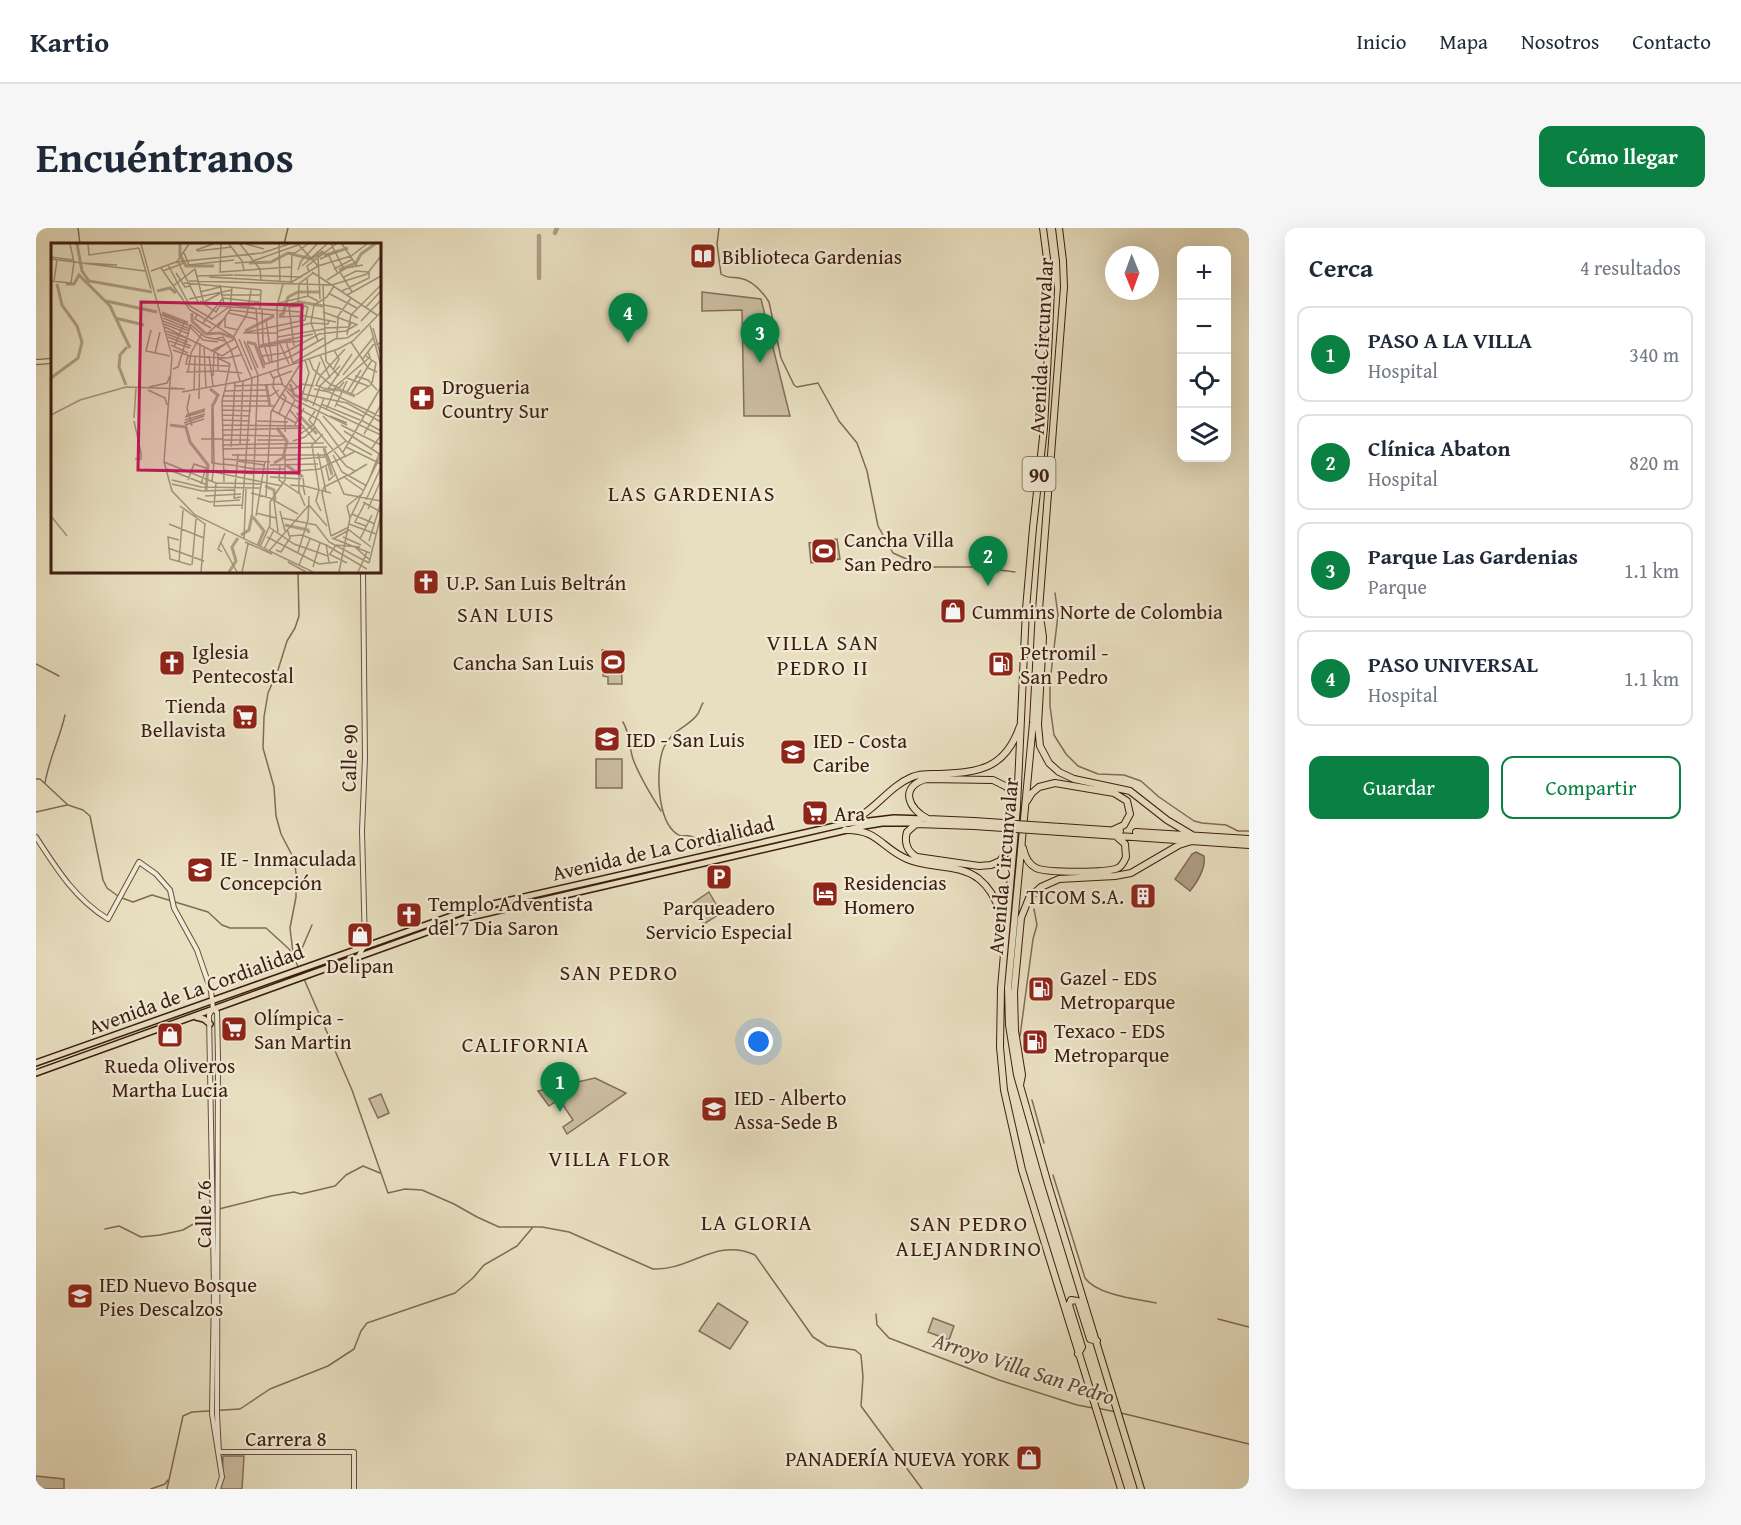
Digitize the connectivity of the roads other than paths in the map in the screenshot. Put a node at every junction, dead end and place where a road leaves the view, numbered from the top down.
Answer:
1 (1043, 228) edge
2 (1059, 228) edge
3 (51, 361) edge
4 (36, 362) edge
5 (363, 573) edge
6 (1039, 610) junction
7 (1022, 720) junction
8 (1017, 807) junction
9 (1024, 811) junction
10 (928, 819) junction
11 (920, 823) junction
12 (974, 823) junction
13 (845, 827) junction
14 (1107, 833) junction
15 (36, 837) edge
16 (1019, 837) junction
17 (1194, 838) junction
18 (1249, 839) edge
19 (1249, 844) edge
20 (1014, 919) junction
21 (1007, 924) junction
22 (1019, 941) junction
23 (365, 945) junction
24 (359, 956) junction
25 (1010, 960) junction
26 (213, 1001) junction
27 (213, 1009) junction
28 (194, 1016) junction
29 (210, 1024) junction
30 (36, 1063) edge
31 (36, 1072) edge
32 (1020, 1085) junction
33 (1096, 1341) junction
34 (1078, 1354) junction
35 (214, 1404) junction
36 (219, 1454) junction
37 (218, 1489) edge
38 (354, 1489) edge
39 (1121, 1489) edge
40 (1141, 1489) edge

1 - 7 highway, Avenida Circunvalar / 90
2 - 6 highway, Avenida Circunvalar / 90
3 - 4 street
5 - 23 street, Calle 90
6 - 9 highway, Avenida Circunvalar / 90
6 - 17 highway
7 - 8 highway, Avenida Circunvalar / 90
7 - 13 highway
8 - 10 highway
8 - 16 highway, Avenida Circunvalar / 90
9 - 14 highway
9 - 16 highway, Avenida Circunvalar / 90
10 - 12 highway
10 - 13 main road, Avenida de La Cordialidad
11 - 12 highway
11 - 13 main road, Avenida de La Cordialidad
11 - 16 highway
12 - 14 highway, bridge
13 - 21 highway
13 - 23 main road, Avenida de La Cordialidad
13 - 24 main road, Avenida de La Cordialidad
14 - 16 highway
14 - 17 highway
15 - 26 street, Calle 76
16 - 20 highway, Avenida Circunvalar
16 - 21 highway, Avenida Circunvalar
17 - 18 highway
17 - 19 highway
17 - 22 highway
20 - 22 highway
20 - 25 highway, Avenida Circunvalar
21 - 34 highway, Avenida Circunvalar
22 - 25 highway
22 - 32 highway
23 - 24 street
23 - 26 main road, Avenida de La Cordialidad
24 - 27 main road, Avenida de La Cordialidad
25 - 32 highway, Avenida Circunvalar
26 - 27 street, Calle 76
26 - 30 main road, Avenida de La Cordialidad
27 - 28 main road, Avenida de La Cordialidad
27 - 29 street, Calle 76
27 - 35 street, Calle 76
28 - 29 main road
28 - 31 main road, Avenida de La Cordialidad
29 - 35 street, Calle 76
32 - 33 highway, Avenida Circunvalar
33 - 34 highway
33 - 40 highway, Avenida Circunvalar
34 - 39 highway, Avenida Circunvalar
35 - 36 street, Calle 76
36 - 37 street, Calle 76
36 - 38 street, Carrera 8

